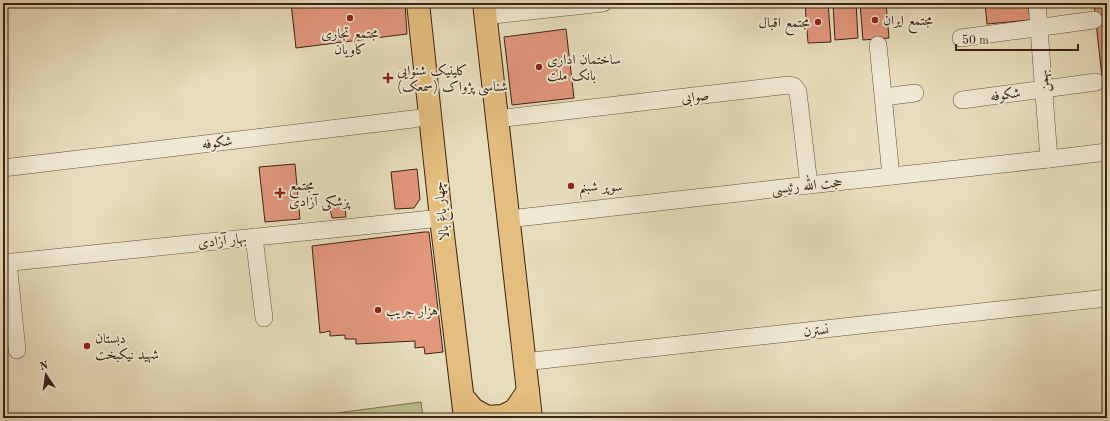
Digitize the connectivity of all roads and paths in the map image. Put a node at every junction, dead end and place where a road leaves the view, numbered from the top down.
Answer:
1 (418, 3) edge
2 (603, 3) edge
3 (1036, 3) edge
4 (484, 9) edge
5 (1094, 20) dead end
6 (1038, 27) junction
7 (961, 38) dead end
8 (878, 45) dead end
9 (1096, 82) dead end
10 (1043, 89) junction
11 (915, 93) dead end
12 (884, 97) junction
13 (962, 100) dead end
14 (430, 116) junction
15 (496, 119) junction
16 (1107, 152) edge
17 (1049, 159) junction
18 (3, 168) edge
19 (891, 176) junction
20 (809, 184) junction
21 (441, 218) junction
22 (508, 219) junction
23 (254, 237) junction
24 (6, 262) edge
25 (1107, 298) edge
26 (264, 318) dead end
27 (16, 351) edge
28 (524, 362) junction
29 (528, 391) junction
30 (463, 397) junction
31 (465, 418) edge
32 (531, 418) edge

1 - 14 main road, چهار باغ بالا
2 - 4 street
3 - 6 street, بهمن
4 - 15 main road
5 - 6 street
6 - 7 street
6 - 10 street, بهمن
8 - 12 street
9 - 10 street, شکوفه
10 - 13 street, شکوفه
10 - 17 street, بهمن
11 - 12 street
12 - 19 street
14 - 18 street, شکوفه
14 - 21 main road, چهار باغ بالا
15 - 20 street, صوابی
15 - 22 main road
16 - 17 street, حجت الله رئیسی
17 - 19 street, حجت الله رئیسی
19 - 20 street, حجت الله رئیسی
20 - 22 street, حجت الله رئیسی
21 - 23 street, بهار آزادی
21 - 30 main road, چهار باغ بالا
22 - 28 main road
23 - 24 street, بهار آزادی
23 - 26 street
24 - 27 street
25 - 28 street, نسترن
28 - 29 main road
29 - 30 main road
29 - 32 main road
30 - 31 main road, چهار باغ بالا

